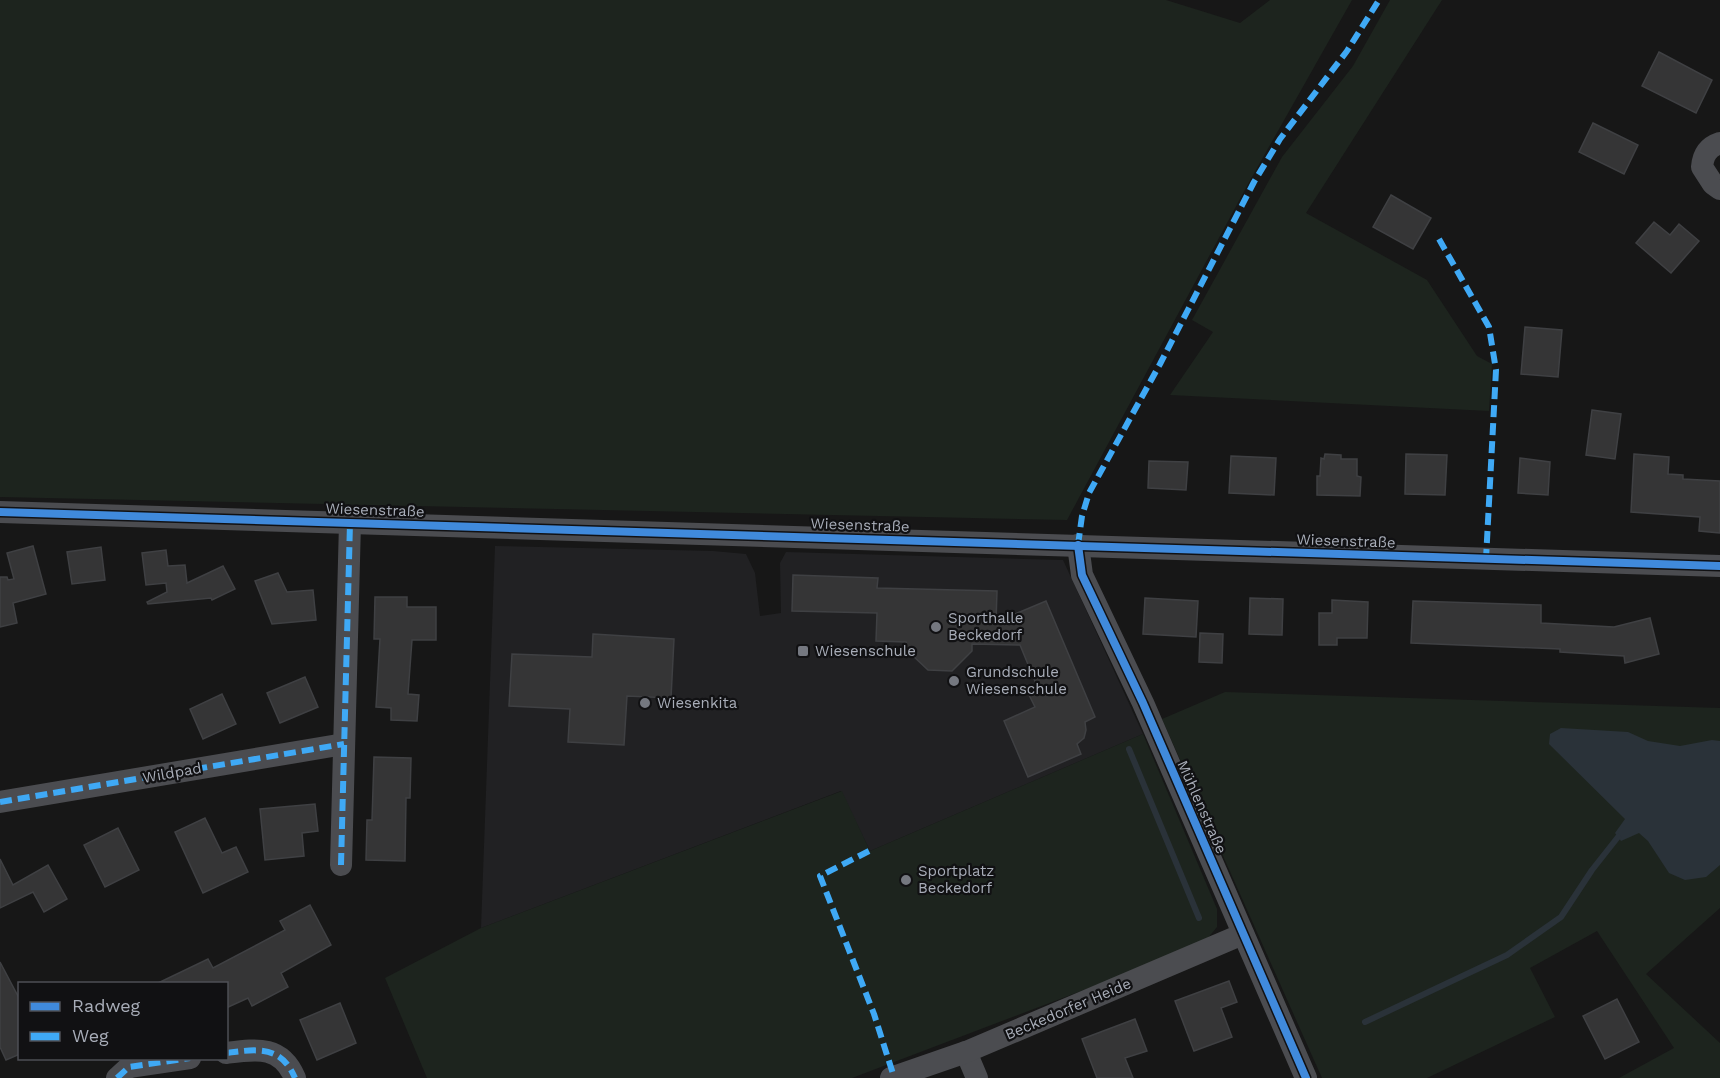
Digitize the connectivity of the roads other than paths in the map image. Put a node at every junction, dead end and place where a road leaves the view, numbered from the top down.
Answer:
1 (1720, 143) edge
2 (1720, 189) edge
3 (0, 512) edge
4 (350, 523) junction
5 (1078, 545) junction
6 (1720, 566) edge
7 (344, 744) junction
8 (0, 802) edge
9 (341, 865) dead end
10 (1243, 934) junction
11 (966, 1052) junction
12 (228, 1053) edge
13 (182, 1060) edge
14 (117, 1078) edge
15 (295, 1078) edge
16 (891, 1078) edge
17 (978, 1078) edge
18 (1306, 1078) edge

1 - 2 street
3 - 4 street, Wiesenstraße
4 - 5 street, Wiesenstraße
4 - 7 street
5 - 6 street, Wiesenstraße
5 - 10 street, Mühlenstraße
7 - 8 street, Wildpad
7 - 9 street
10 - 11 street, Beckedorfer Heide
10 - 18 street, Mühlenstraße
11 - 16 street, Beckedorfer Heide
11 - 17 street
12 - 15 street
13 - 14 street

